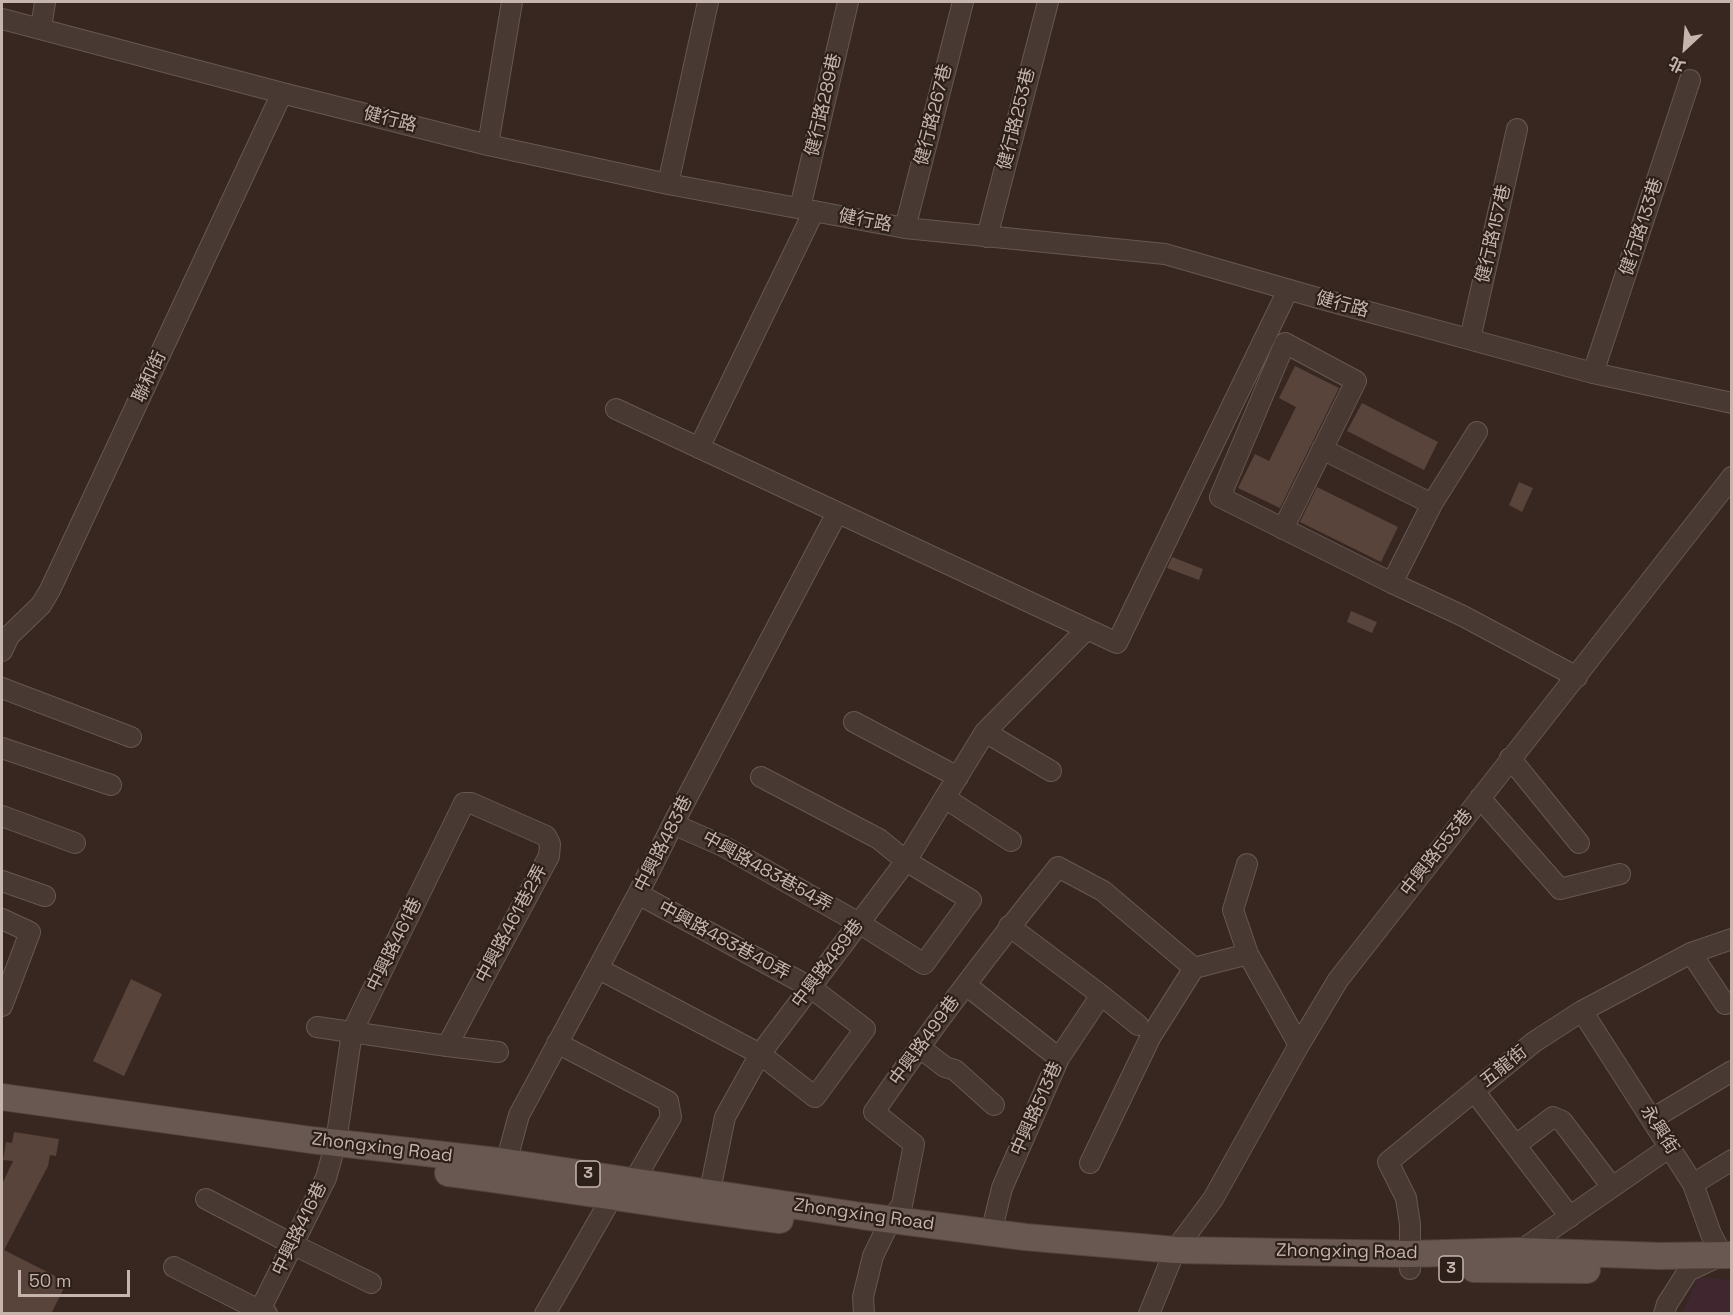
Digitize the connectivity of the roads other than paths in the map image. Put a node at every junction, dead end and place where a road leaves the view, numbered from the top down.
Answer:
1 (45, 2) edge
2 (512, 2) edge
3 (708, 2) edge
4 (848, 2) edge
5 (963, 2) edge
6 (1048, 2) edge
7 (2, 19) edge
8 (41, 28) junction
9 (1690, 80) dead end
10 (282, 93) junction
11 (1518, 129) dead end
12 (488, 145) junction
13 (668, 184) junction
14 (807, 209) junction
15 (905, 228) junction
16 (987, 237) junction
17 (1288, 290) junction
18 (1470, 339) junction
19 (1593, 373) junction
20 (1731, 403) edge
21 (616, 409) dead end
22 (1477, 432) dead end
23 (699, 448) junction
24 (1322, 449) junction
25 (1731, 477) edge
26 (1432, 504) junction
27 (837, 513) junction
28 (1282, 529) junction
29 (1392, 583) junction
30 (1087, 629) junction
31 (4, 640) edge
32 (1577, 677) junction
33 (2, 688) edge
34 (854, 722) dead end
35 (985, 732) junction
36 (131, 737) dead end
37 (2, 747) edge
38 (1510, 758) junction
39 (1051, 771) dead end
40 (761, 777) dead end
41 (958, 777) junction
42 (111, 785) dead end
43 (945, 798) junction
44 (1480, 798) junction
45 (2, 816) edge
46 (509, 820) joint
47 (673, 824) junction
48 (1011, 841) dead end
49 (75, 843) dead end
50 (1579, 843) dead end
51 (906, 861) junction
52 (1247, 864) dead end
53 (1620, 874) dead end
54 (2, 881) edge
55 (638, 894) junction
56 (45, 896) dead end
57 (2, 919) edge
58 (859, 923) junction
59 (1010, 927) junction
60 (1731, 939) edge
61 (1691, 953) junction
62 (1248, 954) junction
63 (1194, 968) junction
64 (599, 969) junction
65 (966, 985) junction
66 (810, 987) junction
67 (1101, 995) junction
68 (1725, 1004) dead end
69 (2, 1006) edge
70 (1582, 1011) junction
71 (1138, 1025) dead end
72 (317, 1027) dead end
73 (352, 1032) junction
74 (557, 1043) junction
75 (447, 1046) junction
76 (1299, 1046) junction
77 (919, 1047) junction
78 (498, 1052) dead end
79 (760, 1054) junction
80 (1059, 1058) junction
81 (1731, 1071) edge
82 (1474, 1091) junction
83 (2, 1097) edge
84 (994, 1105) dead end
85 (2, 1114) edge
86 (1652, 1119) junction
87 (1516, 1145) junction
88 (1670, 1147) junction
89 (334, 1150) junction
90 (1731, 1160) edge
91 (1090, 1163) dead end
92 (504, 1171) junction
93 (1694, 1184) junction
94 (621, 1185) junction
95 (1612, 1187) junction
96 (206, 1198) dead end
97 (707, 1202) junction
98 (1570, 1217) junction
99 (887, 1226) junction
100 (992, 1233) junction
101 (292, 1244) junction
102 (1520, 1251) junction
103 (1172, 1257) junction
104 (1728, 1260) edge
105 (1410, 1262) junction
106 (174, 1267) dead end
107 (1688, 1271) junction
108 (371, 1283) dead end
109 (262, 1312) edge
110 (545, 1314) edge
111 (864, 1314) edge
112 (1149, 1314) edge
113 (1664, 1314) edge

1 - 8 street
2 - 12 street
3 - 13 street
4 - 14 street, 健行路289巷
5 - 15 street, 健行路267巷
6 - 16 street, 健行路253巷
7 - 8 street, 健行路
8 - 10 street, 健行路
9 - 19 street, 健行路133巷
10 - 12 street, 健行路
10 - 31 street, 聯和街
11 - 18 street, 健行路157巷
12 - 13 street, 健行路
13 - 14 street, 健行路
14 - 15 street, 健行路
14 - 23 street, 健行路289巷
15 - 16 street, 健行路
16 - 17 street, 健行路
17 - 18 street, 健行路
17 - 30 street
18 - 19 street, 健行路
19 - 20 street, 健行路
21 - 23 street
22 - 26 street
23 - 27 street
24 - 26 street
24 - 28 street
24 - 28 street
25 - 32 street, 中興路553巷
26 - 29 street
27 - 30 street
27 - 47 street, 中興路483巷
28 - 29 street
29 - 32 street
30 - 35 street, 中興路489巷
32 - 38 street, 中興路553巷
33 - 36 street
34 - 41 street
35 - 39 street
35 - 41 street, 中興路489巷
37 - 42 street
38 - 44 street, 中興路553巷
38 - 50 street
40 - 51 street
41 - 43 street, 中興路489巷
43 - 48 street
43 - 51 street, 中興路489巷
44 - 53 street
44 - 76 street, 中興路553巷
45 - 49 street
46 - 73 street, 中興路461巷
46 - 75 street, 中興路461巷2弄
47 - 55 street, 中興路483巷
47 - 58 street, 中興路483巷54弄
51 - 58 street, 中興路489巷
51 - 58 street, 中興路483巷54弄
52 - 62 street
54 - 56 street
55 - 64 street, 中興路483巷
55 - 66 street, 中興路483巷40弄
57 - 69 street
58 - 66 street, 中興路489巷
59 - 63 street, 中興路499巷
59 - 65 street, 中興路499巷
59 - 67 street
60 - 61 street, 五龍街
61 - 68 street
61 - 70 street, 五龍街
62 - 63 street
62 - 76 street
63 - 91 street
64 - 74 street, 中興路483巷
64 - 79 street
65 - 77 street, 中興路499巷
65 - 80 street
66 - 79 street, 中興路489巷
66 - 79 street, 中興路483巷40弄
67 - 71 street
67 - 80 street, 中興路513巷
70 - 82 street, 五龍街
70 - 86 street, 永興街
72 - 73 street
73 - 75 street
73 - 89 street, 中興路461巷
74 - 92 street, 中興路483巷
74 - 94 street
75 - 78 street
76 - 103 street, 中興路553巷
77 - 84 street
77 - 99 street, 中興路499巷
79 - 97 street, 中興路489巷
80 - 100 street, 中興路513巷
81 - 86 street
82 - 87 street
82 - 105 street, 五龍街
83 - 89 main road, Zhongxing Road / 3
85 - 89 main road, Zhongxing Road / 3
86 - 88 street, 永興街
87 - 95 street
87 - 98 street
88 - 93 street, 永興街
88 - 95 street
89 - 92 main road, Zhongxing Road / 3
89 - 101 street, 中興路416巷
90 - 93 street
92 - 94 main road, Zhongxing Road / 3
93 - 104 street, 永興街
94 - 97 main road, Zhongxing Road / 3
94 - 110 street
95 - 98 street
96 - 101 street
97 - 99 main road, Zhongxing Road / 3
98 - 102 street
99 - 100 main road, Zhongxing Road / 3
99 - 103 main road, Zhongxing Road / 3
99 - 111 street
100 - 103 main road, Zhongxing Road / 3
101 - 108 street
101 - 109 street, 中興路416巷
102 - 104 main road, Zhongxing Road / 3
102 - 105 main road, Zhongxing Road / 3
103 - 105 main road, Zhongxing Road / 3
103 - 112 street, 中興路553巷
104 - 107 main road, Zhongxing Road / 3
105 - 107 main road, Zhongxing Road / 3
106 - 109 street
107 - 113 street

